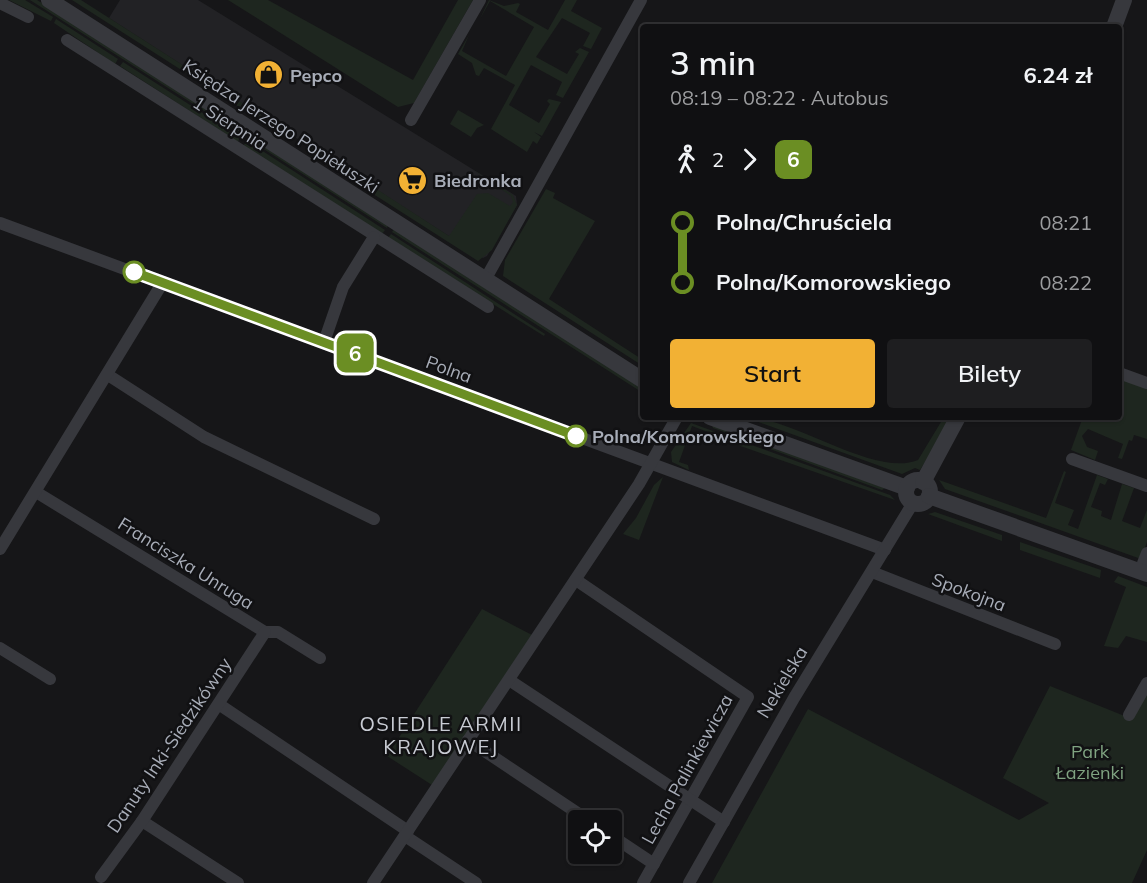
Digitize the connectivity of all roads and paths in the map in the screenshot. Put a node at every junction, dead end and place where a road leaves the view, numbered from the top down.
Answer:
1 (49, 0) edge
2 (480, 0) edge
3 (641, 0) edge
4 (1124, 0) edge
5 (0, 3) edge
6 (28, 17) dead end
7 (1115, 24) edge
8 (67, 40) dead end
9 (411, 120) dead end
10 (0, 223) edge
11 (374, 237) junction
12 (485, 280) junction
13 (163, 282) junction
14 (488, 307) dead end
15 (324, 342) junction
16 (1122, 374) edge
17 (108, 375) junction
18 (640, 378) edge
19 (1147, 383) edge
20 (675, 420) edge
21 (718, 420) edge
22 (956, 420) edge
23 (1072, 459) dead end
24 (651, 463) junction
25 (1147, 486) edge
26 (36, 492) junction
27 (918, 492) junction
28 (374, 519) dead end
29 (0, 549) edge
30 (885, 549) junction
31 (1147, 553) edge
32 (872, 572) junction
33 (1144, 573) edge
34 (576, 580) junction
35 (265, 632) junction
36 (1054, 644) dead end
37 (0, 648) edge
38 (320, 658) dead end
39 (50, 679) dead end
40 (509, 680) junction
41 (1147, 683) edge
42 (220, 705) junction
43 (1129, 715) dead end
44 (468, 740) junction
45 (690, 801) junction
46 (573, 810) edge
47 (142, 821) junction
48 (724, 822) junction
49 (407, 833) junction
50 (622, 843) edge
51 (654, 864) junction
52 (101, 877) dead end
53 (238, 883) edge
54 (373, 883) edge
55 (477, 883) edge
56 (643, 883) edge
57 (689, 883) edge

1 - 12 street, Księdza Jerzego Popiełuszki
2 - 9 street
3 - 12 street
4 - 7 street
5 - 6 street
8 - 11 street, 1 Sierpnia
10 - 13 street, Polna
11 - 14 street, 1 Sierpnia
11 - 15 street
12 - 18 street, Księdza Jerzego Popiełuszki
13 - 15 street, Polna
13 - 17 street
15 - 24 street, Polna
16 - 19 street
17 - 26 street
17 - 28 street
20 - 24 street
21 - 27 street
22 - 27 street, Nekielska
23 - 25 street
24 - 30 street, Polna
24 - 34 street
26 - 29 street
26 - 35 street, Franciszka Unruga
27 - 30 street, Nekielska
27 - 33 street
30 - 32 street, Nekielska
31 - 33 street
32 - 36 street, Spokojna
32 - 48 street, Nekielska
34 - 40 street
34 - 45 street, Lecha Palinkiewicza
35 - 38 street, Franciszka Unruga
35 - 42 street, Danuty Inki-Siedzikówny
37 - 39 street
40 - 44 street
40 - 45 street
41 - 43 street
42 - 47 street, Danuty Inki-Siedzikówny
42 - 49 street
44 - 46 street
44 - 49 street
45 - 48 street
45 - 51 street, Lecha Palinkiewicza
47 - 52 street, Danuty Inki-Siedzikówny
47 - 53 street
48 - 57 street, Nekielska
49 - 54 street
49 - 55 street
50 - 51 street
51 - 56 street, Lecha Palinkiewicza

